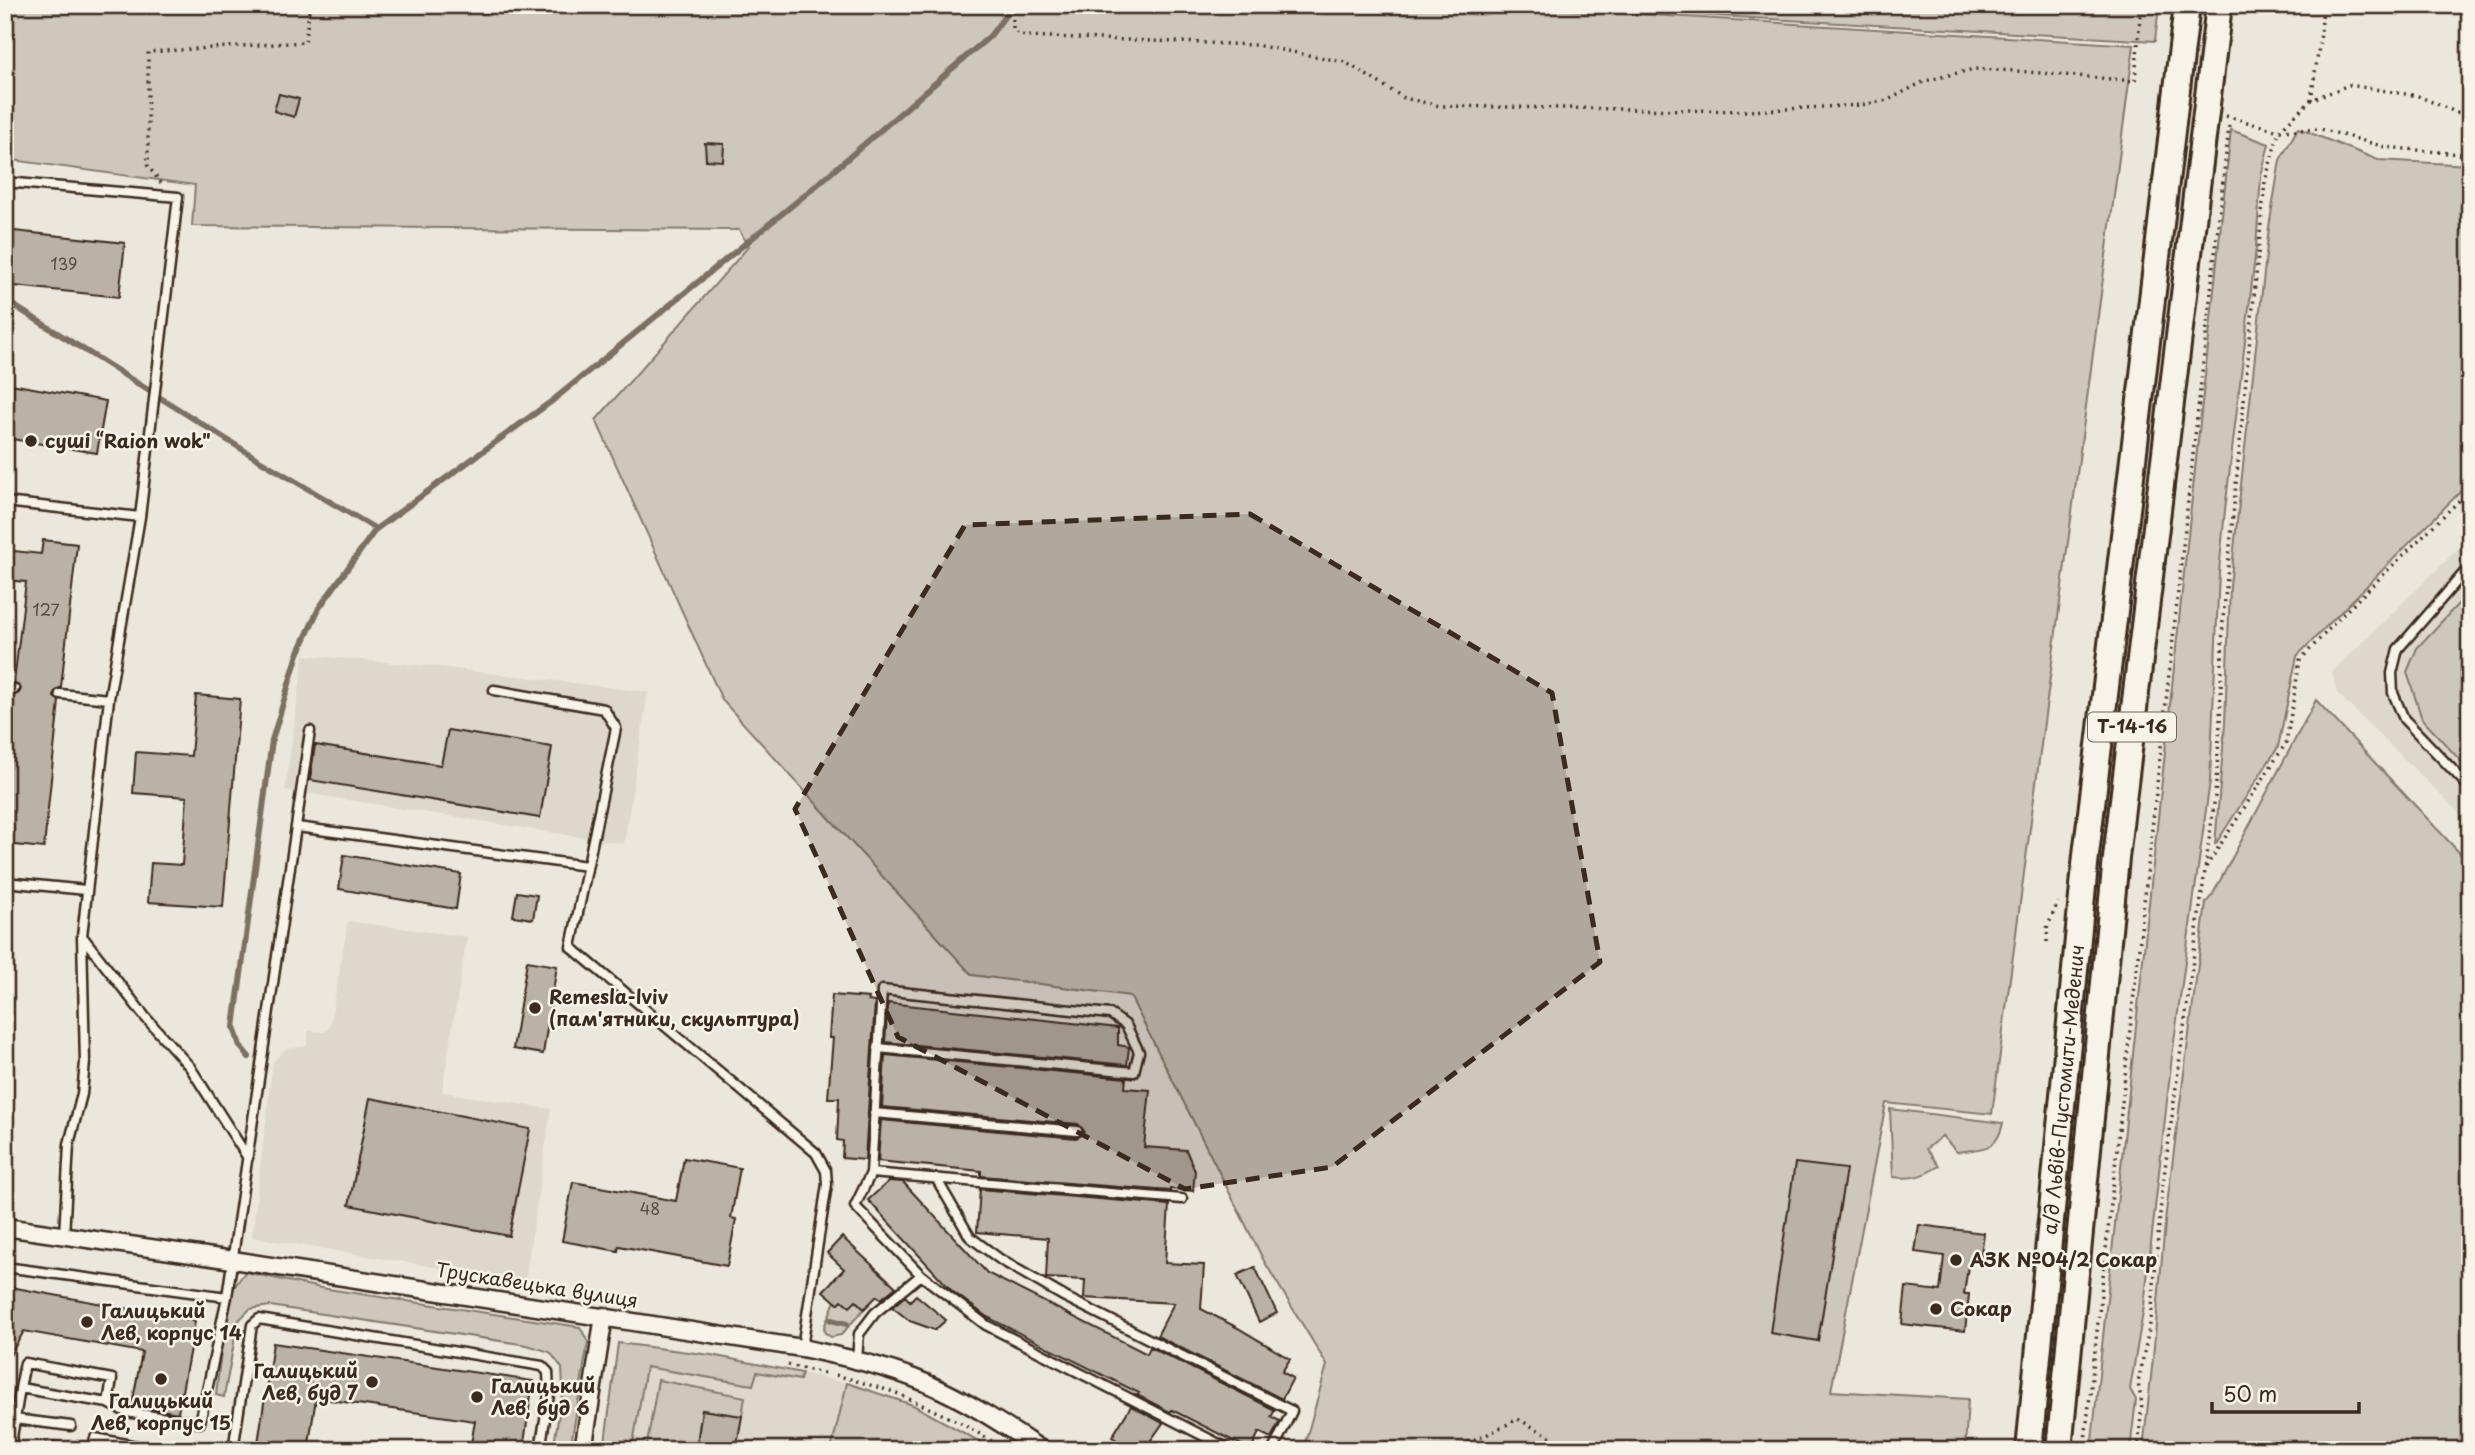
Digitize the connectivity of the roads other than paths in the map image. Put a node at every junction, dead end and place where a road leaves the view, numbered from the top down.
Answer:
1 (2187, 5) edge
2 (2219, 5) edge
3 (5, 182) edge
4 (5, 502) edge
5 (140, 517) junction
6 (2470, 566) edge
7 (494, 690) dead end
8 (60, 694) dead end
9 (109, 699) junction
10 (310, 731) dead end
11 (2470, 788) edge
12 (296, 827) junction
13 (587, 866) junction
14 (5, 882) edge
15 (86, 890) junction
16 (82, 936) junction
17 (878, 1048) junction
18 (874, 1113) junction
19 (1077, 1131) dead end
20 (248, 1158) junction
21 (871, 1173) junction
22 (936, 1178) junction
23 (1182, 1199) dead end
24 (5, 1227) edge
25 (64, 1236) junction
26 (233, 1260) junction
27 (5, 1267) edge
28 (921, 1275) junction
29 (227, 1297) junction
30 (604, 1316) junction
31 (802, 1348) junction
32 (856, 1360) junction
33 (20, 1388) junction
34 (108, 1403) junction
35 (14, 1419) junction
36 (71, 1426) dead end
37 (9, 1450) edge
38 (92, 1450) edge
39 (157, 1450) edge
40 (233, 1450) edge
41 (540, 1450) edge
42 (583, 1450) edge
43 (1042, 1450) edge
44 (1231, 1450) edge
45 (1273, 1450) edge
46 (2029, 1450) edge
47 (2059, 1450) edge

1 - 46 main road, а/д Львів-Пустомити-Меденич / Т-14-16
2 - 47 main road, Т-14-16
3 - 5 lane
4 - 5 lane
5 - 9 lane
6 - 11 lane
7 - 13 lane
8 - 9 lane
9 - 15 lane
10 - 12 lane
12 - 13 lane
12 - 20 lane
13 - 31 lane
14 - 15 lane
15 - 16 lane
16 - 20 lane
16 - 25 lane
17 - 17 lane
17 - 18 lane
18 - 19 lane
18 - 21 lane
20 - 26 lane
21 - 22 lane
21 - 28 lane
22 - 23 lane
22 - 45 lane
24 - 25 street, Трускавецька вулиця
25 - 26 street, Трускавецька вулиця
26 - 29 lane
26 - 30 street, Трускавецька вулиця
27 - 29 lane
28 - 32 lane
28 - 44 lane
29 - 34 lane
30 - 31 street, Трускавецька вулиця
30 - 42 street
31 - 32 street, Трускавецька вулиця
32 - 43 street, Трускавецька вулиця
33 - 34 lane
33 - 34 lane
33 - 35 lane
35 - 36 lane
35 - 37 lane
38 - 39 lane
40 - 41 lane

